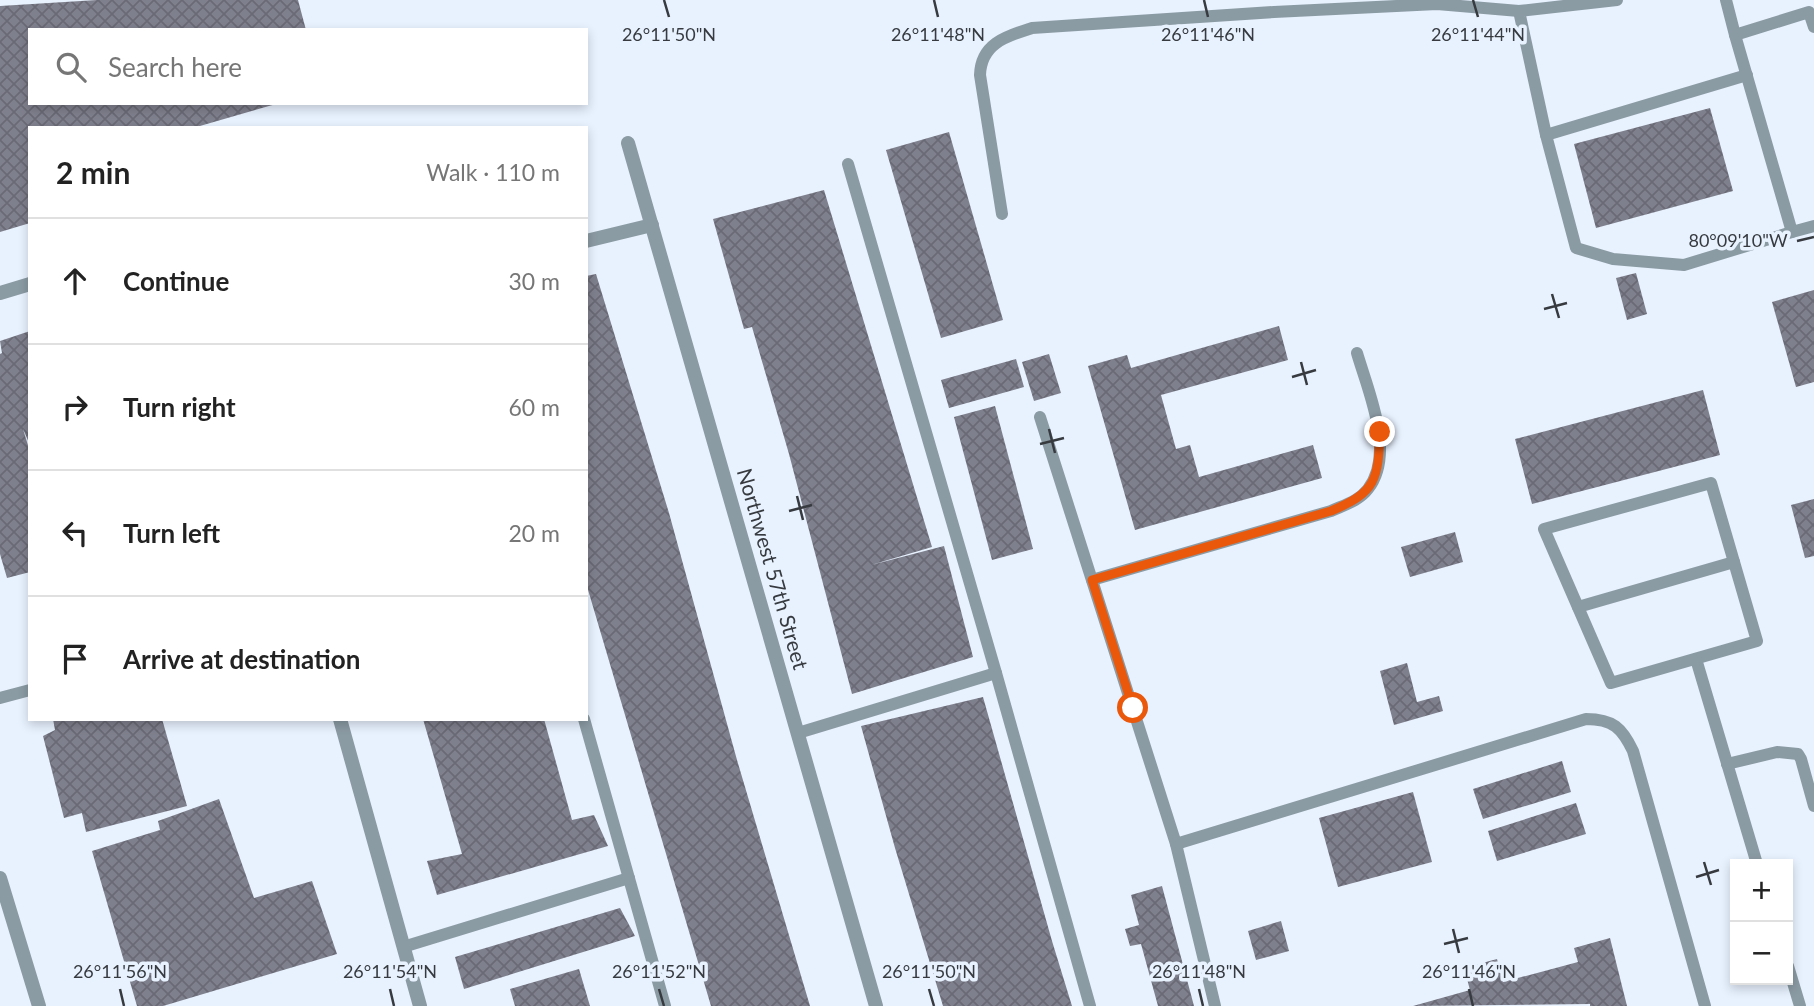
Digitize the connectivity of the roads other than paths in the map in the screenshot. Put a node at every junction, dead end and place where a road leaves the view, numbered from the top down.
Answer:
1 (1617, 0) edge
2 (1726, 0) edge
3 (1519, 11) junction
4 (1814, 27) edge
5 (1735, 35) junction
6 (1747, 75) junction
7 (1546, 135) junction
8 (628, 143) dead end
9 (848, 164) dead end
10 (1002, 214) dead end
11 (652, 225) junction
12 (1814, 226) edge
13 (1792, 232) junction
14 (588, 241) edge
15 (28, 285) edge
16 (0, 293) edge
17 (1357, 353) dead end
18 (1040, 417) dead end
19 (1734, 562) junction
20 (1092, 580) junction
21 (1578, 607) junction
22 (1696, 659) junction
23 (996, 673) junction
24 (28, 691) edge
25 (0, 698) edge
26 (341, 721) edge
27 (585, 721) edge
28 (797, 733) junction
29 (1727, 764) junction
30 (1814, 806) edge
31 (1176, 844) junction
32 (1756, 859) edge
33 (0, 878) edge
34 (629, 878) junction
35 (403, 947) junction
36 (1793, 983) edge
37 (39, 1006) edge
38 (420, 1006) edge
39 (665, 1006) edge
40 (876, 1006) edge
41 (1090, 1006) edge
42 (1215, 1006) edge
43 (1705, 1006) edge
44 (1800, 1006) edge

1 - 3 lane
2 - 5 lane
3 - 7 lane
3 - 10 lane
4 - 5 lane
5 - 6 lane
6 - 7 lane
6 - 13 lane
7 - 13 lane
8 - 11 street, Northwest 57th Street
9 - 23 lane
11 - 14 street
11 - 28 street, Northwest 57th Street
12 - 13 lane
15 - 16 street
17 - 20 lane
18 - 20 lane
19 - 21 lane
19 - 21 lane
19 - 22 lane
20 - 31 lane
21 - 22 lane
22 - 29 lane
23 - 28 lane
23 - 41 lane
24 - 25 lane
26 - 35 street
27 - 34 lane
28 - 40 street, Northwest 57th Street
29 - 30 lane
29 - 32 lane
31 - 42 lane
31 - 43 lane
33 - 37 street
34 - 35 lane
34 - 39 lane
35 - 38 street
36 - 44 lane

